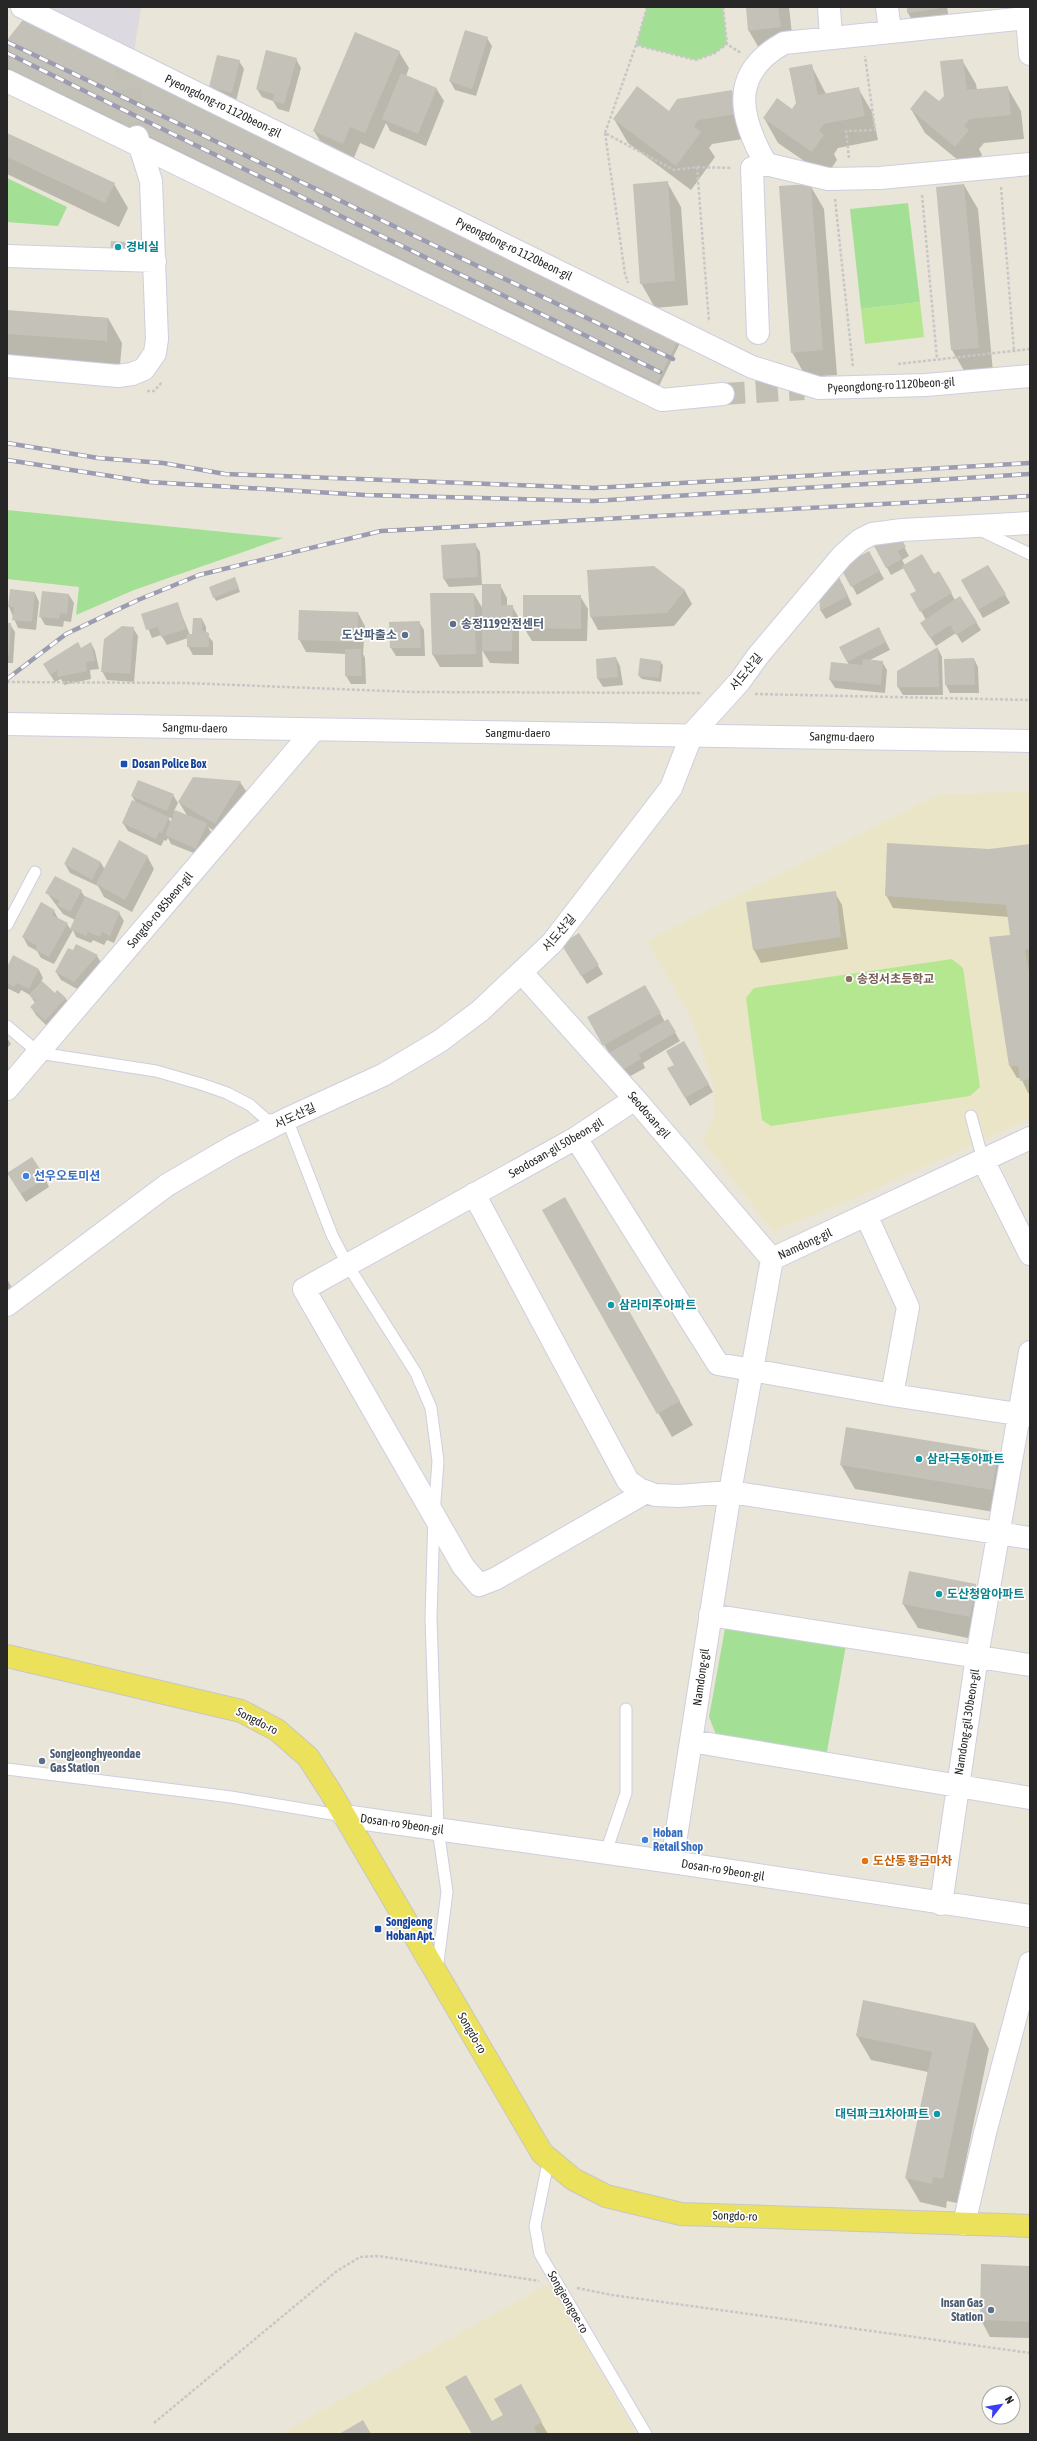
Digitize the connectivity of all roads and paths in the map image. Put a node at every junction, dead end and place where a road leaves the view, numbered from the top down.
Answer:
1 (22, 7) edge
2 (647, 7) edge
3 (723, 7) edge
4 (829, 7) edge
5 (887, 7) edge
6 (1027, 12) edge
7 (890, 31) junction
8 (862, 34) junction
9 (831, 37) junction
10 (727, 44) junction
11 (636, 45) junction
12 (1030, 54) edge
13 (759, 63) junction
14 (7, 81) edge
15 (138, 140) junction
16 (1030, 164) edge
17 (759, 166) junction
18 (696, 167) junction
19 (999, 167) junction
20 (920, 174) junction
21 (842, 179) junction
22 (7, 256) edge
23 (155, 261) junction
24 (709, 325) dead end
25 (758, 334) dead end
26 (1014, 351) dead end
27 (937, 359) dead end
28 (7, 366) edge
29 (853, 368) dead end
30 (164, 376) dead end
31 (1030, 376) edge
32 (139, 391) dead end
33 (723, 394) tunnel mouth
34 (1030, 523) edge
35 (972, 527) junction
36 (1030, 554) edge
37 (7, 682) edge
38 (728, 694) junction
39 (1030, 700) edge
40 (7, 724) edge
41 (313, 731) junction
42 (692, 734) junction
43 (1030, 741) edge
44 (35, 872) dead end
45 (7, 925) edge
46 (522, 973) junction
47 (7, 1026) edge
48 (39, 1053) junction
49 (7, 1089) edge
50 (635, 1099) junction
51 (971, 1116) dead end
52 (287, 1119) junction
53 (576, 1138) junction
54 (1030, 1138) edge
55 (983, 1160) junction
56 (474, 1194) junction
57 (866, 1215) junction
58 (1030, 1254) edge
59 (772, 1259) junction
60 (347, 1264) junction
61 (7, 1305) edge
62 (1030, 1352) edge
63 (753, 1371) junction
64 (892, 1395) junction
65 (1024, 1415) edge
66 (646, 1492) junction
67 (730, 1492) junction
68 (434, 1516) junction
69 (998, 1533) junction
70 (1030, 1538) edge
71 (710, 1615) junction
72 (7, 1656) edge
73 (977, 1656) junction
74 (1030, 1665) edge
75 (626, 1708) dead end
76 (691, 1741) junction
77 (7, 1769) edge
78 (958, 1787) junction
79 (1030, 1798) edge
80 (344, 1816) junction
81 (438, 1829) junction
82 (606, 1852) junction
83 (672, 1862) junction
84 (941, 1904) junction
85 (1030, 1916) edge
86 (1030, 1963) edge
87 (437, 1973) junction
88 (549, 2158) junction
89 (964, 2224) junction
90 (1030, 2226) edge
91 (646, 2434) edge

1 - 31 street, Pyeongdong-ro 1120beon-gil
2 - 11 path
3 - 10 path
4 - 9 street
5 - 7 street
6 - 7 street
6 - 12 street
7 - 8 street
8 - 9 street
8 - 21 path
9 - 13 street
10 - 11 path
10 - 13 path
11 - 18 path
13 - 17 street
14 - 15 street
15 - 23 street
15 - 33 street
16 - 19 street
17 - 18 path
17 - 21 street
17 - 25 street
18 - 24 path
19 - 20 street
19 - 26 path
20 - 21 street
20 - 27 path
21 - 29 path
22 - 23 street
23 - 28 street
30 - 32 path
34 - 35 street, 서도산길
35 - 36 lane
35 - 38 street, 서도산길
37 - 38 path
38 - 39 path
38 - 42 street, 서도산길
40 - 41 street, Sangmu-daero
41 - 42 street, Sangmu-daero
41 - 48 street, Songdo-ro 85beon-gil
42 - 43 street, Sangmu-daero
42 - 46 street, 서도산길
44 - 45 lane
46 - 50 street, Seodosan-gil
46 - 52 street, 서도산길
47 - 48 lane
48 - 49 street, Songdo-ro 85beon-gil
48 - 52 lane
50 - 53 street, Seodosan-gil 50beon-gil
50 - 59 street, Seodosan-gil
51 - 55 lane
52 - 60 lane
52 - 61 street, 서도산길
53 - 56 street, Seodosan-gil 50beon-gil
53 - 63 street
54 - 55 street, Namdong-gil
55 - 57 street, Namdong-gil
55 - 58 street
56 - 60 street, Seodosan-gil 50beon-gil
56 - 66 street
57 - 59 street, Namdong-gil
57 - 64 street
59 - 63 street, Namdong-gil
60 - 68 lane
60 - 68 street, Seodosan-gil 50beon-gil
62 - 65 street, Namdong-gil 30beon-gil
63 - 64 street
63 - 67 street, Namdong-gil
64 - 65 street
65 - 69 street, Namdong-gil 30beon-gil
66 - 67 street
66 - 68 street
67 - 69 street
67 - 71 street, Namdong-gil
68 - 81 lane
69 - 70 street
69 - 73 street, Namdong-gil 30beon-gil
71 - 73 street
71 - 76 street, Namdong-gil
72 - 80 main road, Songdo-ro
73 - 74 street, Namdong-gil 30beon-gil
73 - 78 street, Namdong-gil 30beon-gil
75 - 82 lane
76 - 78 street
76 - 83 street, Namdong-gil
77 - 80 lane
78 - 79 street, Namdong-gil 30beon-gil
78 - 84 street, Namdong-gil 30beon-gil
80 - 81 street, Dosan-ro 9beon-gil
80 - 87 main road, Songdo-ro
81 - 82 street, Dosan-ro 9beon-gil
81 - 87 lane
82 - 83 street, Dosan-ro 9beon-gil
83 - 84 street, Dosan-ro 9beon-gil
84 - 85 street, Dosan-ro 9beon-gil
86 - 89 street
87 - 88 main road, Songdo-ro
88 - 89 main road, Songdo-ro
88 - 91 lane, Songjeongoe-ro
89 - 90 main road, Songdo-ro

